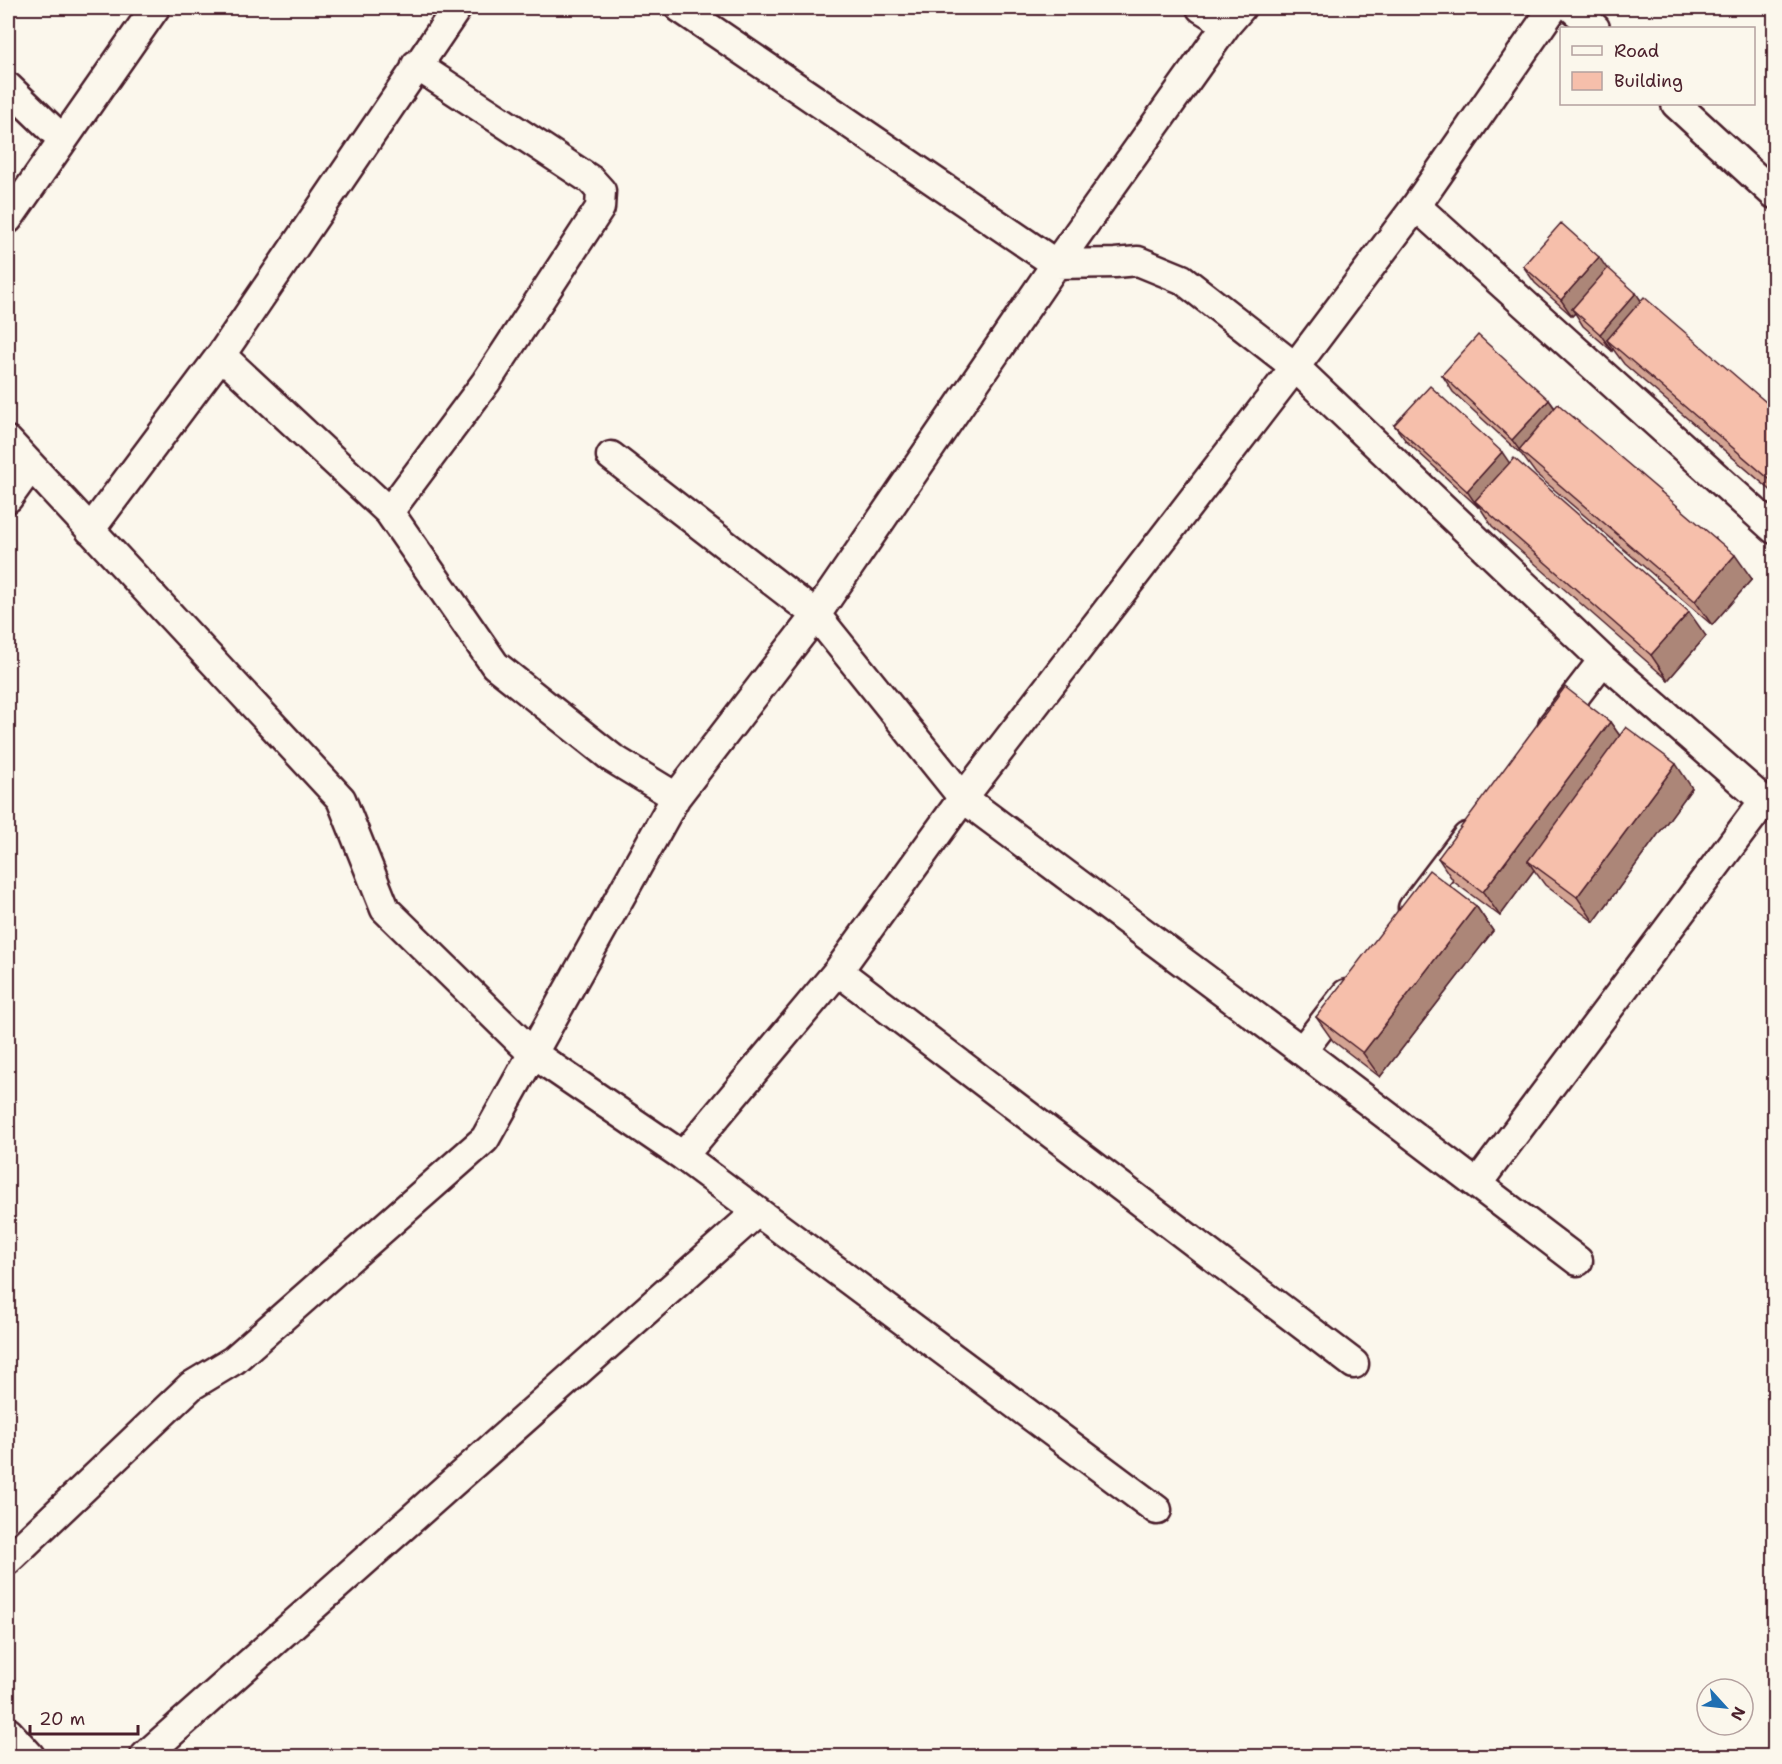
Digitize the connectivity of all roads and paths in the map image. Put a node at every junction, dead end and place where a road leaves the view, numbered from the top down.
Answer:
1 (155, 8) edge
2 (457, 8) edge
3 (680, 8) edge
4 (1201, 8) edge
5 (1553, 8) edge
6 (1572, 8) edge
7 (1234, 16) edge
8 (1594, 27) edge
9 (416, 65) junction
10 (8, 87) edge
11 (1677, 105) edge
12 (63, 140) junction
13 (1774, 194) edge
14 (1416, 206) junction
15 (8, 219) edge
16 (1056, 264) junction
17 (221, 355) junction
18 (1295, 367) junction
19 (8, 441) edge
20 (611, 456) dead end
21 (31, 466) junction
22 (8, 498) edge
23 (389, 512) junction
24 (1774, 529) edge
25 (90, 530) junction
26 (816, 615) junction
27 (1603, 660) junction
28 (1539, 744) edge
29 (676, 797) junction
30 (963, 798) junction
31 (1482, 818) edge
32 (1396, 930) edge
33 (838, 971) junction
34 (1360, 976) edge
35 (1302, 1051) junction
36 (532, 1053) junction
37 (683, 1156) junction
38 (1477, 1184) junction
39 (757, 1212) junction
40 (1578, 1261) dead end
41 (1354, 1364) dead end
42 (1156, 1510) dead end
43 (8, 1560) edge
44 (8, 1732) edge
45 (30, 1756) edge
46 (145, 1756) edge

1 - 12 street
2 - 9 street
3 - 16 street
4 - 7 street
5 - 14 street
6 - 8 street
7 - 16 street
9 - 17 street
9 - 23 street
10 - 12 street
11 - 13 street
12 - 15 street
14 - 18 street
14 - 24 street
16 - 18 street
16 - 26 street
17 - 23 street
17 - 25 street
18 - 27 street
18 - 30 street
19 - 21 street
20 - 26 street
21 - 22 street
21 - 25 street
23 - 29 street
25 - 36 street
26 - 29 street
26 - 30 street
27 - 28 street
27 - 38 street
29 - 36 street
30 - 33 street
30 - 35 street
31 - 32 street
33 - 37 street
33 - 41 street
34 - 35 street
35 - 38 street
36 - 37 street
36 - 43 street
37 - 39 street
38 - 40 street
39 - 42 street
39 - 46 street
44 - 45 street

